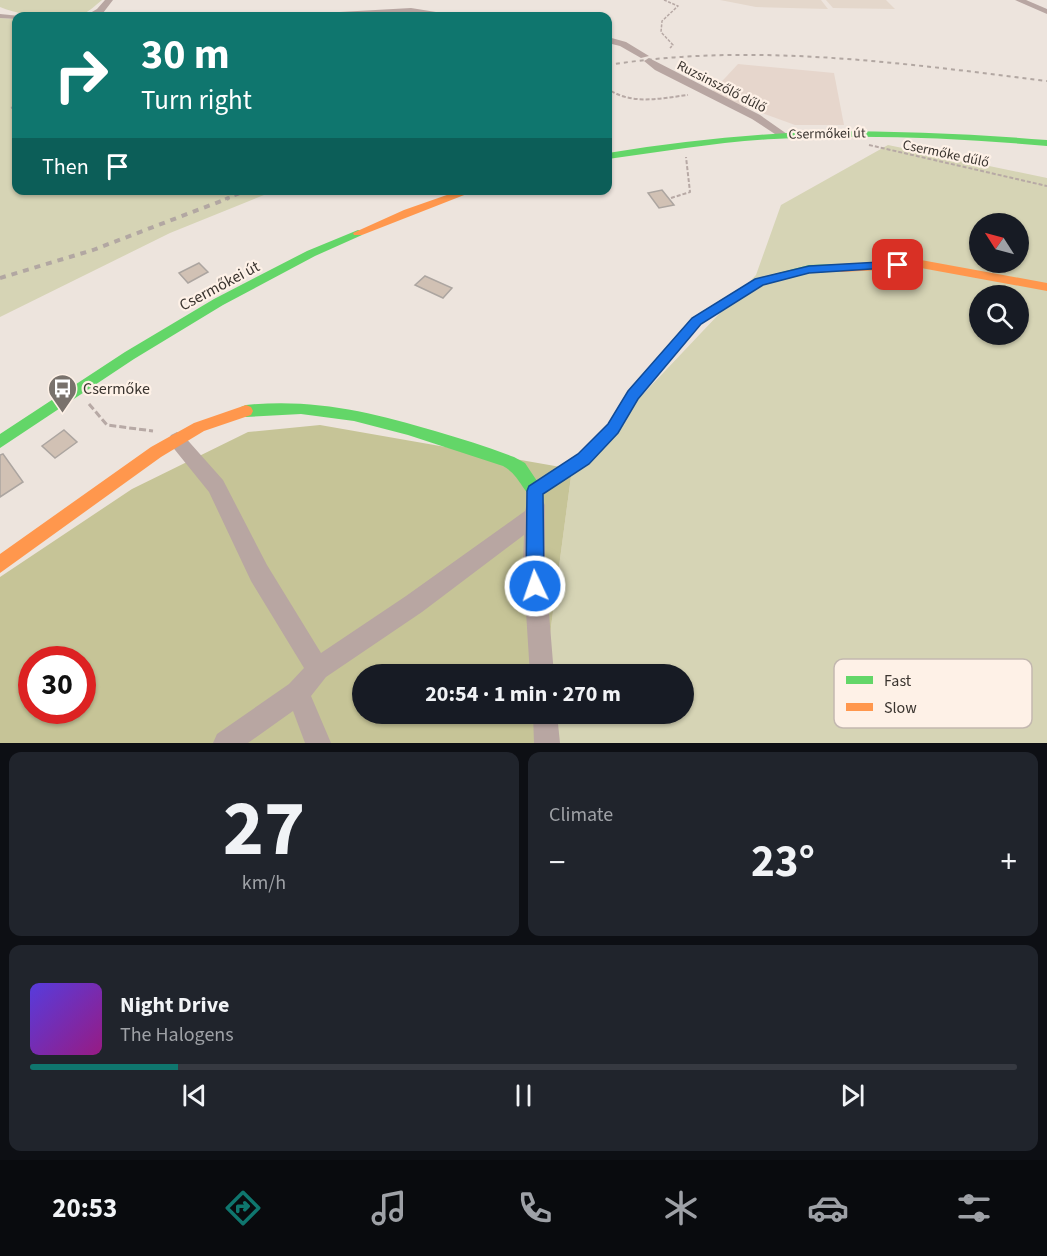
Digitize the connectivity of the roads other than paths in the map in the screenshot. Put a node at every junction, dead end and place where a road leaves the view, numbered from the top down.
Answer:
1 (110, 0) edge
2 (1019, 0) edge
3 (98, 12) edge
4 (375, 12) edge
5 (427, 12) edge
6 (1047, 12) edge
7 (612, 41) edge
8 (782, 134) junction
9 (1047, 143) edge
10 (612, 155) edge
11 (459, 195) edge
12 (1047, 287) edge
13 (177, 440) junction
14 (0, 442) edge
15 (535, 491) junction
16 (534, 515) junction
17 (0, 564) edge
18 (541, 664) edge
19 (318, 669) junction
20 (298, 693) junction
21 (546, 724) edge
22 (226, 743) edge
23 (318, 743) edge
24 (547, 743) edge

1 - 3 street
2 - 6 street
4 - 5 street
7 - 8 street, Ruzsinszőlő dűlő
8 - 9 main road, Csermőkei út
8 - 10 main road, Csermőkei út
11 - 14 main road, Csermőkei út
12 - 15 main road
13 - 15 main road
13 - 17 main road
13 - 19 street
15 - 16 street
16 - 18 street
16 - 19 street
19 - 20 street
20 - 22 street
20 - 23 street
21 - 24 street

